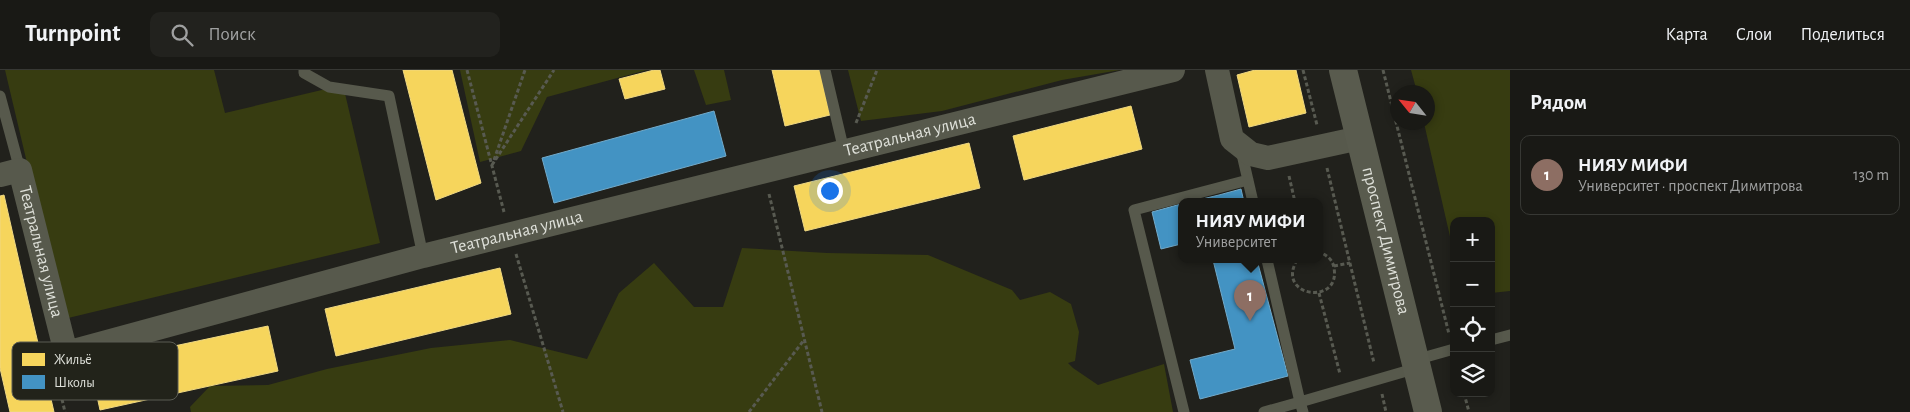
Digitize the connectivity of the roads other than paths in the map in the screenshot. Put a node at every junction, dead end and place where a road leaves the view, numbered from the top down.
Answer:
1 (304, 70) edge
2 (824, 70) edge
3 (1173, 70) edge
4 (1217, 70) edge
5 (1343, 70) edge
6 (0, 96) edge
7 (1360, 138) junction
8 (1239, 144) junction
9 (844, 151) junction
10 (10, 172) edge
11 (1248, 180) junction
12 (1178, 198) edge
13 (1180, 198) edge
14 (1252, 198) edge
15 (423, 256) junction
16 (1267, 263) edge
17 (1510, 335) edge
18 (1495, 339) edge
19 (63, 342) edge
20 (103, 342) edge
21 (1450, 351) edge
22 (1416, 364) junction
23 (1302, 407) edge
24 (1184, 412) edge
25 (1264, 412) edge
26 (1428, 412) edge

1 - 15 lane
2 - 9 lane
3 - 9 street, Театральная улица
4 - 8 street
5 - 7 main road, проспект Димитрова
6 - 10 lane
7 - 8 street
7 - 22 main road, проспект Димитрова
8 - 11 lane
9 - 15 street, Театральная улица
10 - 19 street, Театральная улица
11 - 13 lane
11 - 14 lane
12 - 24 lane
15 - 20 street, Театральная улица
16 - 23 lane
17 - 18 lane
21 - 22 lane
22 - 23 lane
22 - 26 main road, проспект Димитрова
23 - 25 lane

